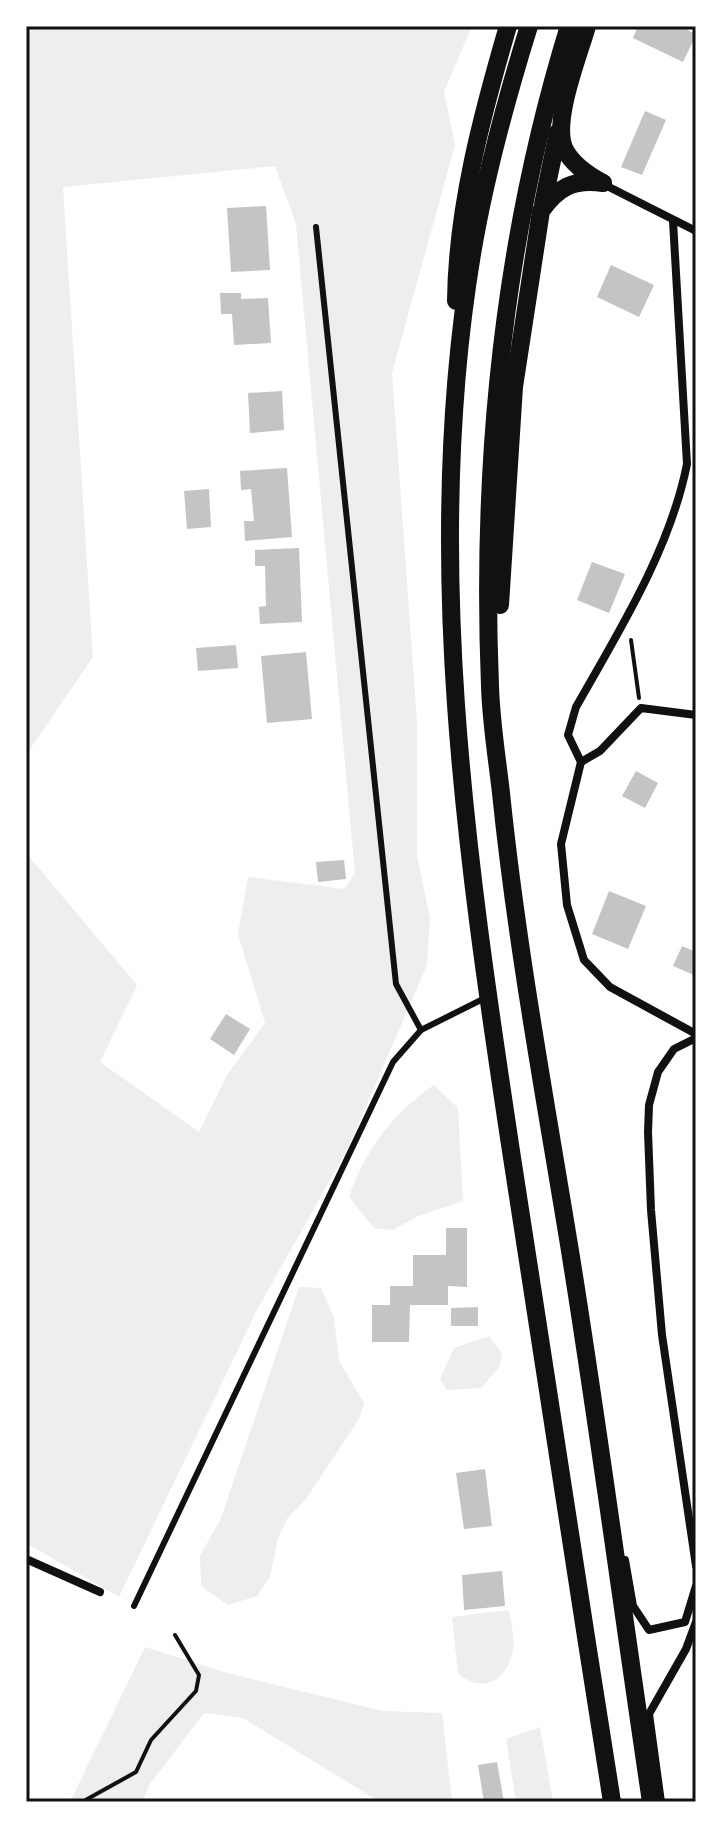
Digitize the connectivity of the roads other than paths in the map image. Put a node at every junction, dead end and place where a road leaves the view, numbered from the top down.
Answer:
1 (508, 26) edge
2 (529, 26) edge
3 (569, 26) edge
4 (587, 26) edge
5 (561, 119) junction
6 (603, 183) junction
7 (541, 211) junction
8 (673, 221) junction
9 (316, 227) dead end
10 (696, 231) edge
11 (456, 385) junction
12 (696, 715) edge
13 (497, 759) junction
14 (581, 762) junction
15 (487, 997) junction
16 (421, 1030) junction
17 (696, 1036) edge
18 (587, 1373) junction
19 (694, 1553) edge
20 (26, 1559) edge
21 (696, 1566) edge
22 (696, 1586) edge
23 (100, 1592) dead end
24 (134, 1606) dead end
25 (696, 1622) edge
26 (612, 1802) edge
27 (651, 1802) edge
28 (661, 1802) edge

1 - 11 main road
2 - 11 main road
3 - 13 main road
4 - 5 main road
5 - 6 main road
5 - 7 main road
6 - 7 main road
6 - 8 street
7 - 13 main road
8 - 10 street
8 - 14 street
9 - 16 lane
11 - 15 main road
12 - 14 street
13 - 18 main road
14 - 17 street
15 - 16 lane
15 - 26 main road
16 - 24 lane
17 - 19 street
18 - 22 street
18 - 27 main road
19 - 21 street
20 - 23 street
25 - 28 street

